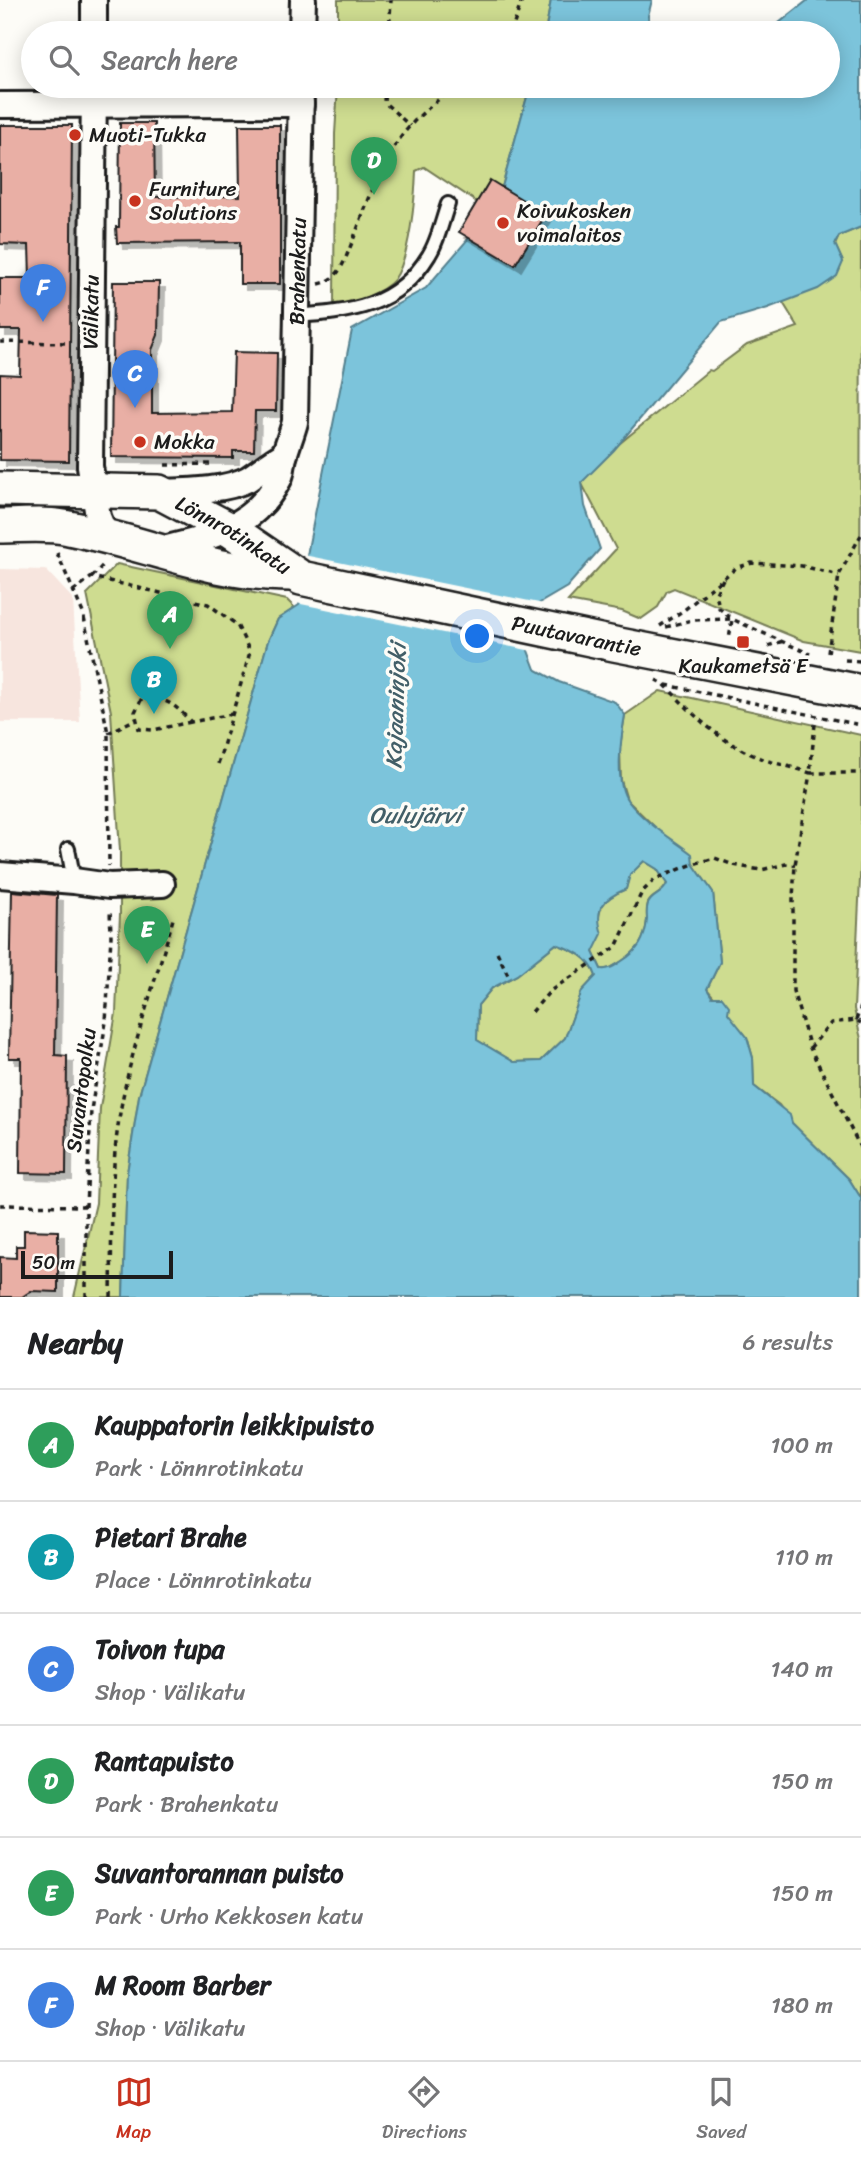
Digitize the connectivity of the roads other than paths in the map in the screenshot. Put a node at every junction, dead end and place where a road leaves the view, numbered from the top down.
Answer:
1 (94, 0) edge
2 (303, 0) edge
3 (94, 21) edge
4 (302, 21) edge
5 (66, 98) edge
6 (94, 98) edge
7 (301, 98) edge
8 (0, 105) edge
9 (448, 204) dead end
10 (295, 316) junction
11 (285, 454) junction
12 (14, 490) edge
13 (93, 491) junction
14 (159, 492) junction
15 (0, 526) edge
16 (229, 529) junction
17 (106, 536) junction
18 (156, 551) junction
19 (298, 576) junction
20 (861, 692) edge
21 (68, 849) dead end
22 (0, 875) edge
23 (74, 881) junction
24 (162, 884) dead end

1 - 3 street
2 - 4 street
5 - 8 street
6 - 13 street, Välikatu
7 - 10 street, Brahenkatu
9 - 10 lane
10 - 11 street, Brahenkatu
11 - 14 street
11 - 16 street, Brahenkatu
12 - 13 main road, Lönnrotinkatu
13 - 14 main road, Lönnrotinkatu
13 - 17 street, Välikatu
14 - 16 main road, Lönnrotinkatu
15 - 17 main road, Lönnrotinkatu
16 - 18 street, Brahenkatu
16 - 19 main road, Lönnrotinkatu
17 - 18 main road, Lönnrotinkatu
18 - 19 main road, Lönnrotinkatu
19 - 20 main road, Puutavarantie
21 - 23 lane
22 - 23 street
23 - 24 street

